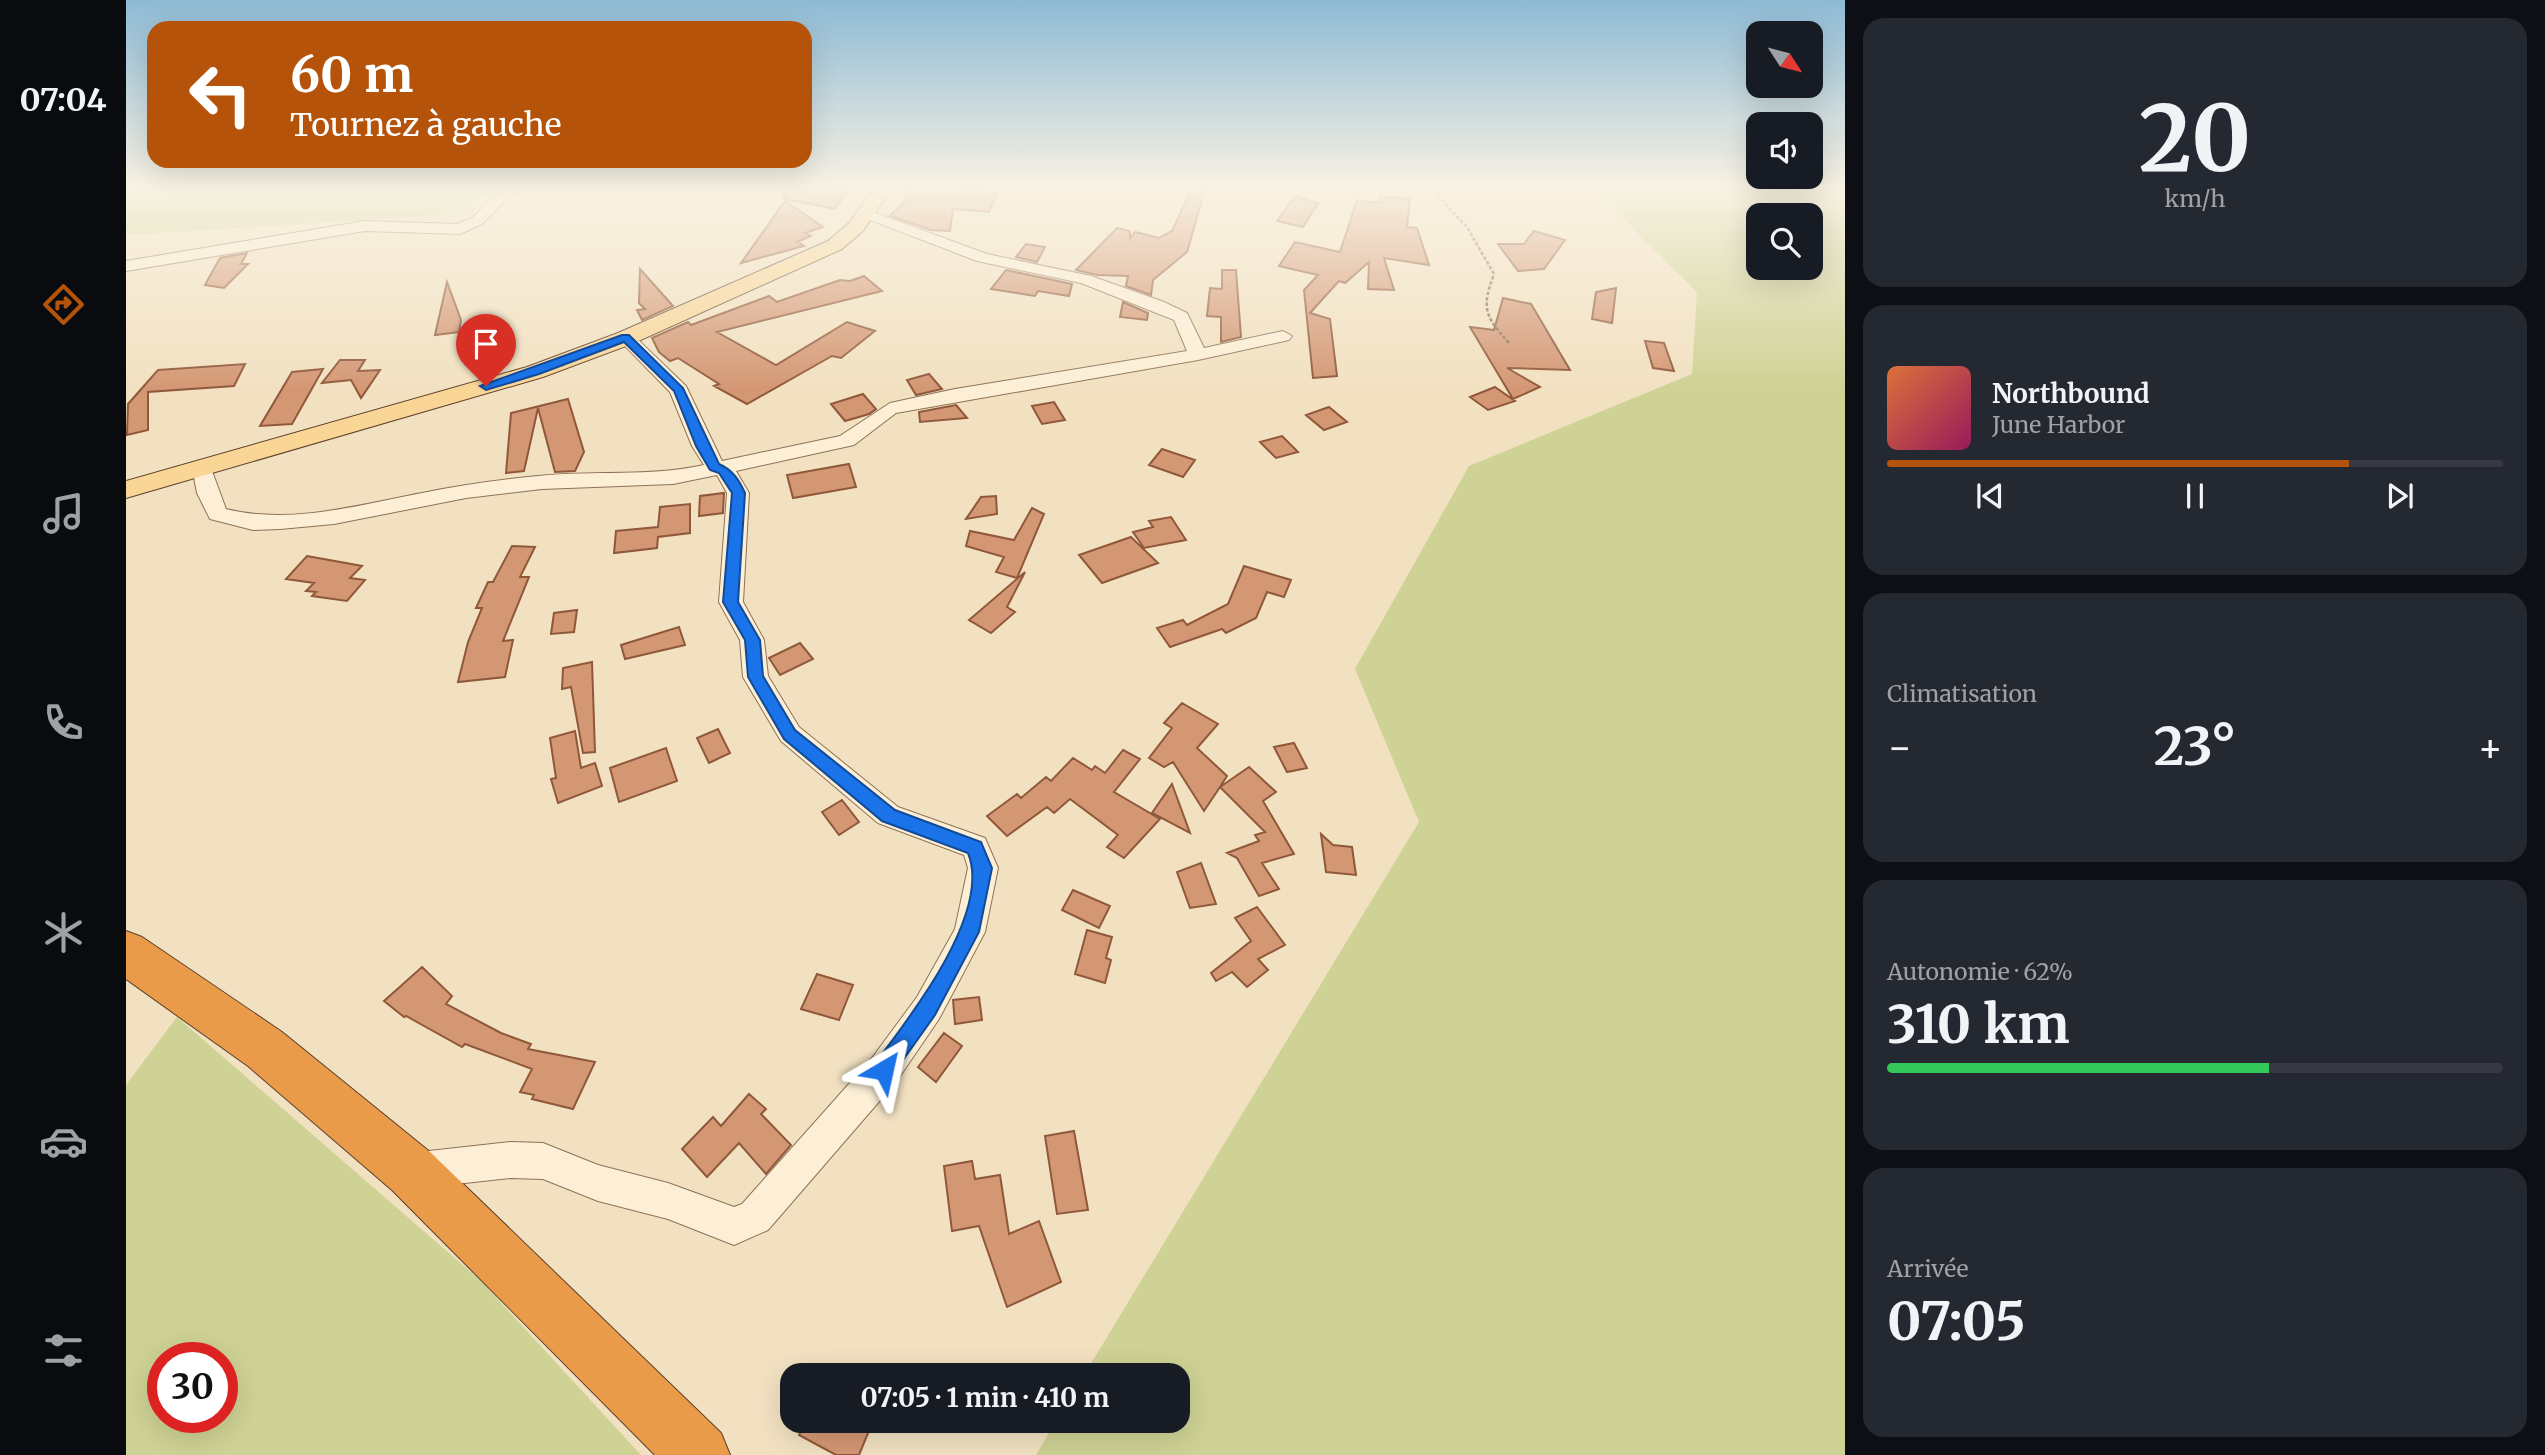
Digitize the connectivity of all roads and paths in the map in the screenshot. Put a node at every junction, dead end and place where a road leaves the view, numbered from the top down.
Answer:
1 (198, 254) edge
2 (815, 254) edge
3 (973, 254) edge
4 (1483, 254) edge
5 (126, 266) edge
6 (1283, 336) dead end
7 (626, 338) junction
8 (1509, 343) dead end
9 (1198, 355) junction
10 (202, 467) junction
11 (715, 467) junction
12 (126, 490) edge
13 (126, 952) edge
14 (411, 1171) junction
15 (699, 1455) edge

1 - 5 street
2 - 7 main road
3 - 9 street
4 - 8 path
6 - 9 street
7 - 10 main road
7 - 11 street
9 - 11 street
10 - 11 street
10 - 12 main road
11 - 14 street
13 - 14 highway
14 - 15 highway

